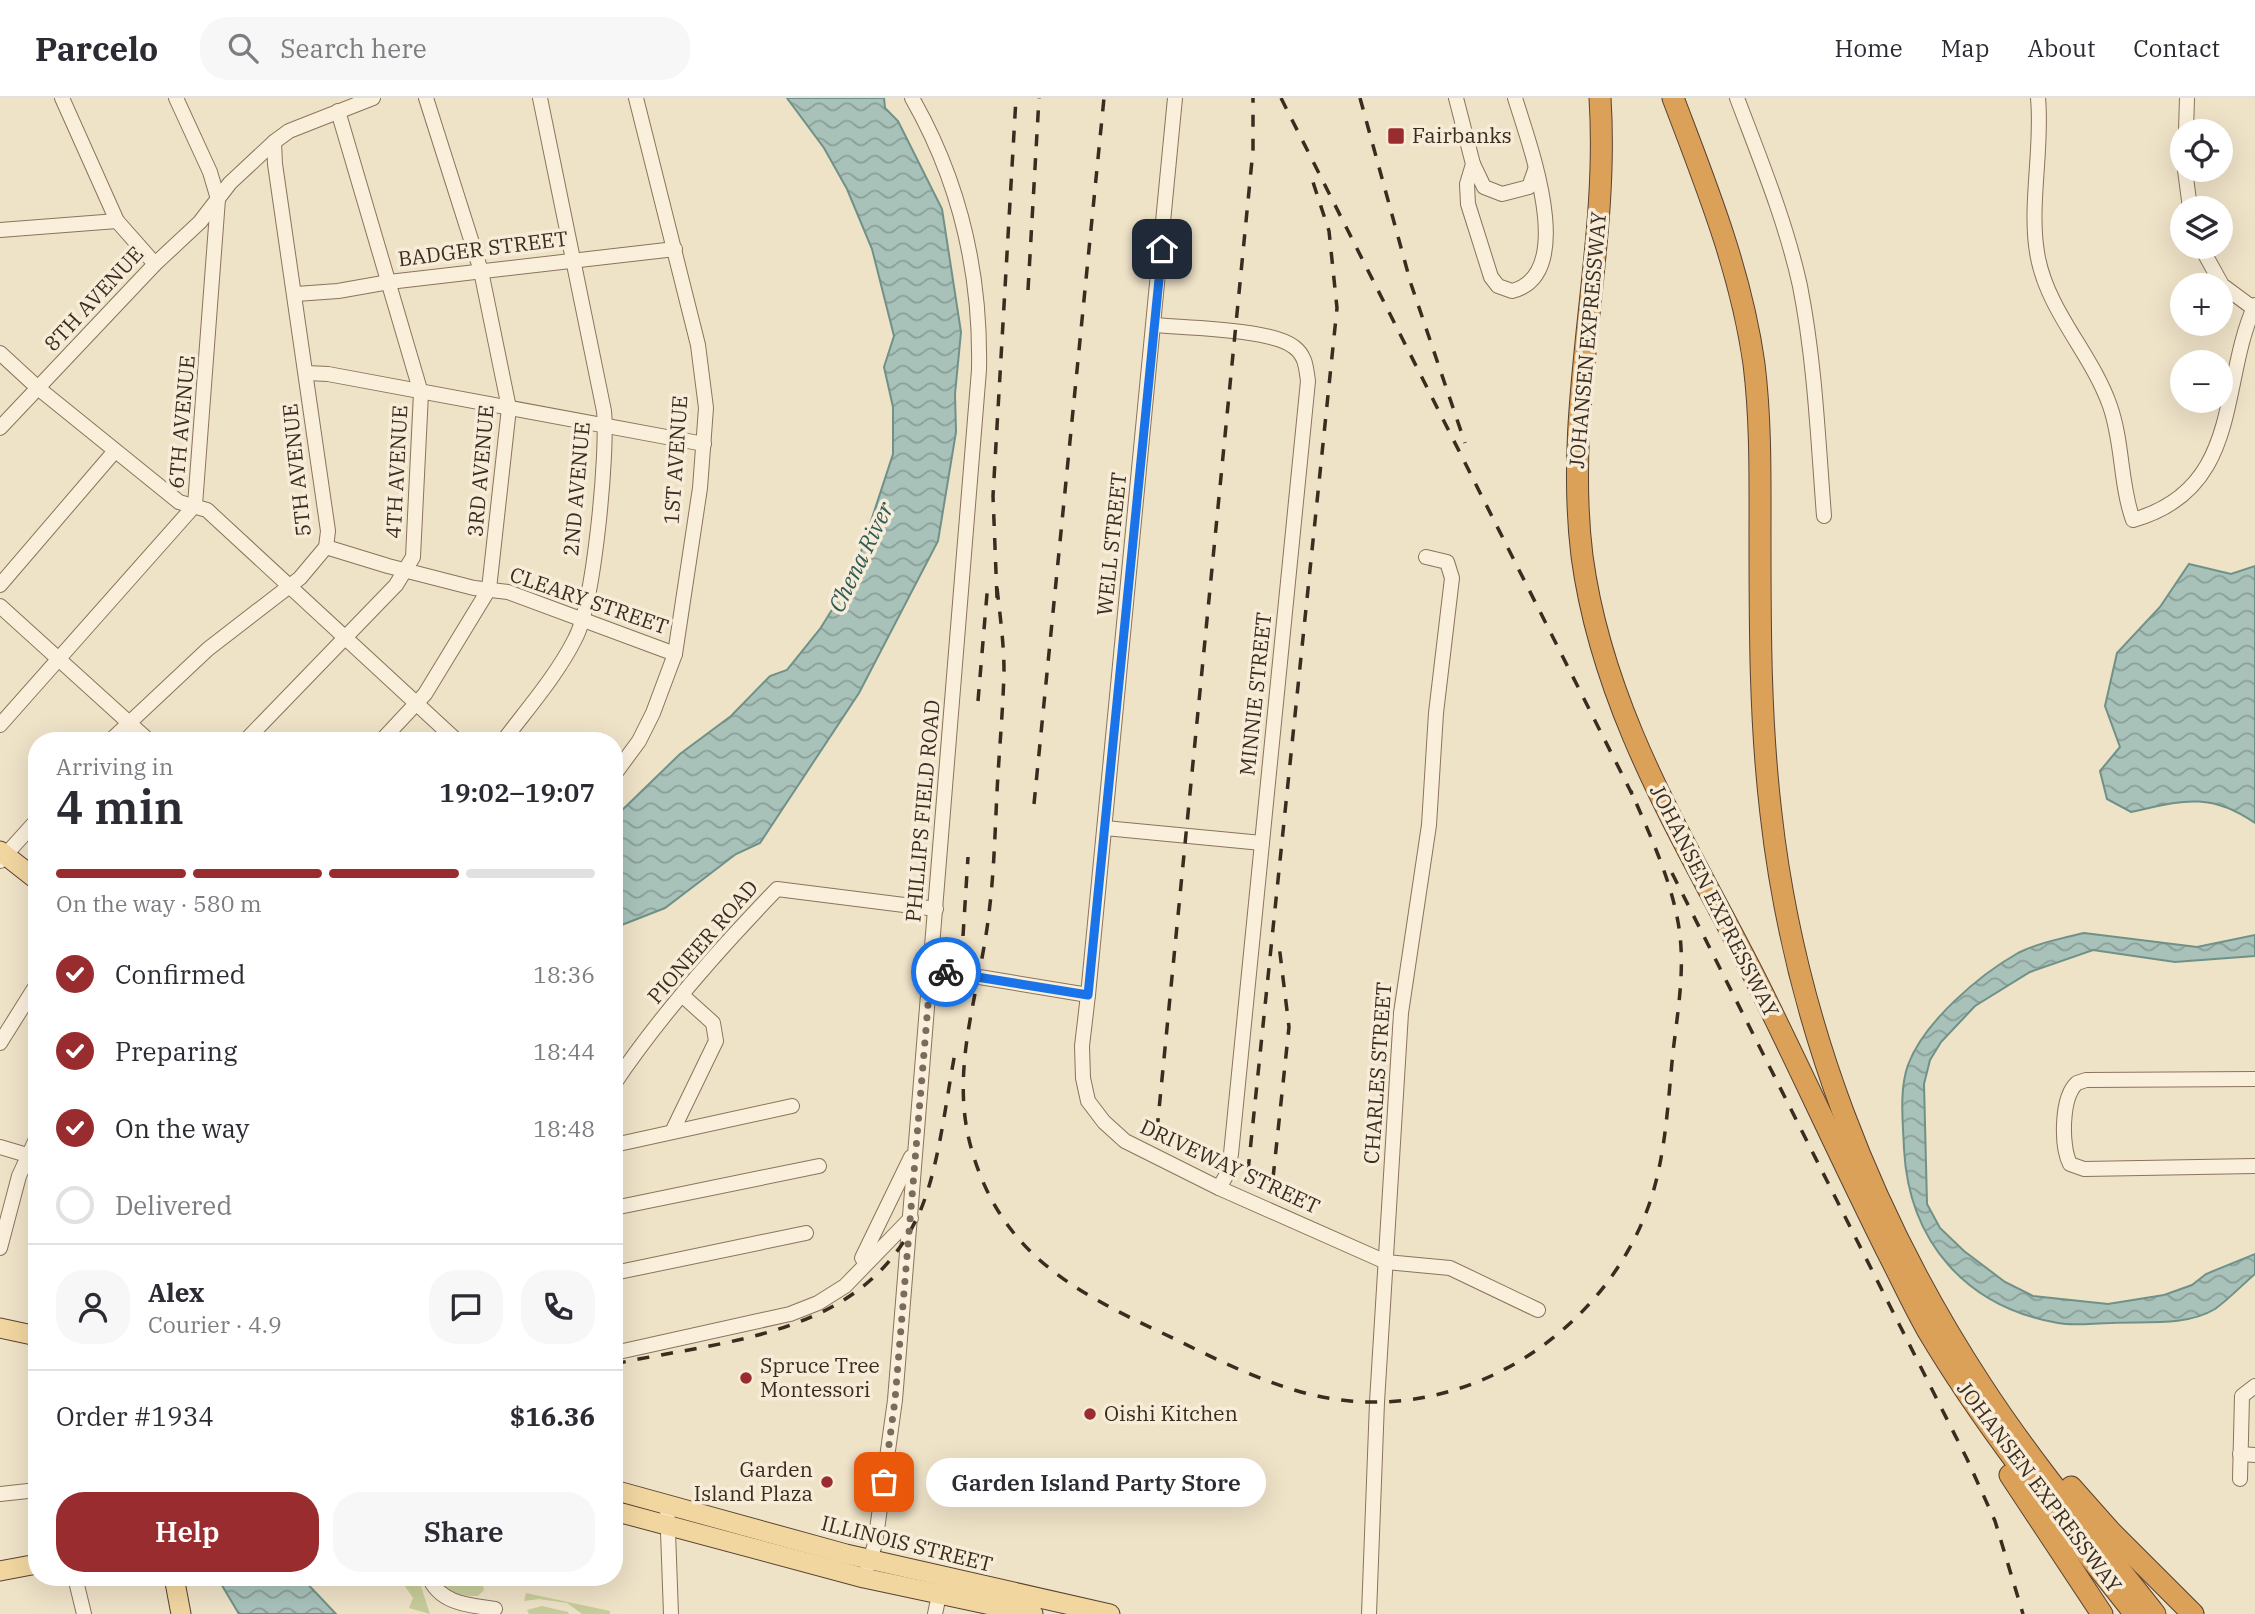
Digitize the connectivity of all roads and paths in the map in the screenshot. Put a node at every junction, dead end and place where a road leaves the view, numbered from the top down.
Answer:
1 (62, 98) edge
2 (176, 98) edge
3 (373, 98) edge
4 (426, 98) edge
5 (540, 98) edge
6 (636, 98) edge
7 (912, 98) edge
8 (1175, 98) edge
9 (1456, 98) edge
10 (1516, 98) edge
11 (1600, 98) edge
12 (1673, 98) edge
13 (1737, 98) edge
14 (2038, 98) edge
15 (2186, 98) edge
16 (338, 111) junction
17 (2186, 119) edge
18 (274, 142) junction
19 (1473, 164) junction
20 (1535, 165) junction
21 (218, 199) junction
22 (117, 221) junction
23 (0, 231) edge
24 (675, 249) junction
25 (2208, 259) edge
26 (572, 260) junction
27 (155, 264) junction
28 (481, 271) junction
29 (389, 282) junction
30 (296, 294) junction
31 (2254, 307) edge
32 (1155, 325) junction
33 (0, 352) edge
34 (307, 373) junction
35 (38, 388) junction
36 (421, 393) junction
37 (509, 408) junction
38 (605, 425) junction
39 (0, 428) edge
40 (704, 444) junction
41 (114, 452) junction
42 (195, 505) junction
43 (1824, 516) dead end
44 (326, 547) junction
45 (1426, 557) dead end
46 (407, 571) junction
47 (0, 585) edge
48 (289, 586) junction
49 (489, 589) junction
50 (0, 606) edge
51 (582, 619) junction
52 (347, 638) junction
53 (675, 654) junction
54 (60, 662) junction
55 (417, 703) junction
56 (129, 723) junction
57 (0, 726) edge
58 (119, 732) edge
59 (139, 732) edge
60 (254, 732) edge
61 (390, 732) edge
62 (448, 732) edge
63 (511, 732) edge
64 (623, 763) edge
65 (1105, 828) junction
66 (28, 829) edge
67 (1262, 843) junction
68 (2, 856) edge
69 (28, 874) edge
70 (936, 909) junction
71 (931, 969) junction
72 (1088, 995) junction
73 (682, 996) junction
74 (28, 998) edge
75 (0, 1043) edge
76 (623, 1071) edge
77 (2255, 1079) edge
78 (792, 1106) dead end
79 (672, 1132) junction
80 (917, 1140) junction
81 (623, 1143) edge
82 (0, 1147) edge
83 (28, 1155) edge
84 (28, 1165) edge
85 (819, 1166) dead end
86 (2255, 1166) edge
87 (1219, 1188) junction
88 (623, 1206) edge
89 (911, 1218) junction
90 (806, 1233) dead end
91 (0, 1248) edge
92 (1386, 1262) junction
93 (623, 1271) edge
94 (845, 1286) junction
95 (1538, 1310) dead end
96 (1926, 1327) junction
97 (0, 1328) edge
98 (28, 1334) edge
99 (623, 1351) edge
100 (2255, 1386) edge
101 (1992, 1401) junction
102 (2248, 1455) edge
103 (2240, 1479) dead end
104 (28, 1491) edge
105 (623, 1492) edge
106 (0, 1494) edge
107 (667, 1504) junction
108 (623, 1514) edge
109 (667, 1526) junction
110 (28, 1566) edge
111 (867, 1569) junction
112 (0, 1571) edge
113 (77, 1586) edge
114 (176, 1586) edge
115 (433, 1586) edge
116 (937, 1604) edge
117 (495, 1609) dead end
118 (83, 1614) edge
119 (181, 1614) edge
120 (671, 1614) edge
121 (1033, 1614) edge
122 (1110, 1614) edge
123 (1369, 1614) edge
124 (2102, 1614) edge
125 (2134, 1614) edge
126 (2155, 1614) edge
127 (2193, 1614) edge

1 - 22 street
2 - 21 street, 6TH AVENUE
3 - 16 street, 8TH AVENUE
4 - 28 street, 3RD AVENUE
5 - 26 street, 2ND AVENUE
6 - 24 street, 1ST AVENUE
7 - 70 street, PHILLIPS FIELD ROAD
8 - 32 street, WELL STREET
9 - 19 street
10 - 20 street
11 - 96 highway, JOHANSEN EXPRESSWAY
12 - 101 highway, JOHANSEN EXPRESSWAY
13 - 43 street
14 - 31 street
15 - 17 street
16 - 18 street, 8TH AVENUE
16 - 29 street, 4TH AVENUE
18 - 21 street, 8TH AVENUE
18 - 30 street, 5TH AVENUE
19 - 20 street
19 - 20 street
21 - 27 street, 8TH AVENUE
21 - 42 street, 6TH AVENUE
22 - 23 street
22 - 27 street
24 - 26 street, BADGER STREET
24 - 40 street, 1ST AVENUE
25 - 31 street
26 - 28 street, BADGER STREET
26 - 38 street, 2ND AVENUE
27 - 35 street, 8TH AVENUE
28 - 29 street, BADGER STREET
28 - 37 street, 3RD AVENUE
29 - 30 street, BADGER STREET
29 - 36 street, 4TH AVENUE
30 - 34 street, 5TH AVENUE
32 - 65 street, WELL STREET
32 - 67 street, MINNIE STREET
33 - 35 street
34 - 36 street
34 - 44 street, 5TH AVENUE
35 - 39 street, 8TH AVENUE
35 - 41 street
36 - 37 street
36 - 46 street, 4TH AVENUE
37 - 38 street
37 - 49 street, 3RD AVENUE
38 - 40 street
38 - 51 street, 2ND AVENUE
40 - 53 street, 1ST AVENUE
41 - 42 street
41 - 47 street
42 - 48 street
42 - 54 street, 6TH AVENUE
44 - 46 street, CLEARY STREET
44 - 48 street, 5TH AVENUE
45 - 92 street, CHARLES STREET
46 - 49 street, CLEARY STREET
46 - 52 street, 4TH AVENUE
48 - 52 street
48 - 56 street, 5TH AVENUE
49 - 51 street, CLEARY STREET
49 - 55 street, 3RD AVENUE
50 - 54 street
51 - 53 street, CLEARY STREET
51 - 63 street, 2ND AVENUE
52 - 55 street
52 - 60 street, 4TH AVENUE
53 - 64 street, 1ST AVENUE
54 - 56 street
54 - 57 street, 6TH AVENUE
55 - 61 street, 3RD AVENUE
55 - 62 street
56 - 58 street, 5TH AVENUE
56 - 59 street
65 - 67 street
65 - 72 street, WELL STREET
66 - 68 street
67 - 87 street, MINNIE STREET
68 - 69 main road
70 - 71 street, PHILLIPS FIELD ROAD
70 - 73 street, PIONEER ROAD
71 - 72 street
71 - 80 street, PHILLIPS FIELD ROAD
72 - 87 street, DRIVEWAY STREET
73 - 76 street, PIONEER ROAD
73 - 79 street
74 - 75 street
77 - 86 street
78 - 79 street
79 - 81 street
80 - 89 street, PHILLIPS FIELD ROAD
80 - 94 street
82 - 83 street
84 - 91 street
85 - 88 street
87 - 92 street, DRIVEWAY STREET
89 - 94 street
89 - 111 street, PHILLIPS FIELD ROAD
90 - 93 street
92 - 95 street, DRIVEWAY STREET
92 - 123 street, CHARLES STREET
94 - 99 street
96 - 124 highway
96 - 125 highway, JOHANSEN EXPRESSWAY
97 - 98 main road
100 - 102 street
101 - 126 highway, JOHANSEN EXPRESSWAY
101 - 127 highway
102 - 103 street
104 - 106 street
105 - 107 main road, ILLINOIS STREET
107 - 109 street
107 - 111 main road, ILLINOIS STREET
108 - 109 main road, ILLINOIS STREET
109 - 111 main road, ILLINOIS STREET
109 - 120 street
110 - 112 main road
111 - 116 main road, ILLINOIS STREET
111 - 122 main road, ILLINOIS STREET
113 - 118 street
114 - 119 main road
115 - 117 street
116 - 121 main road, ILLINOIS STREET

